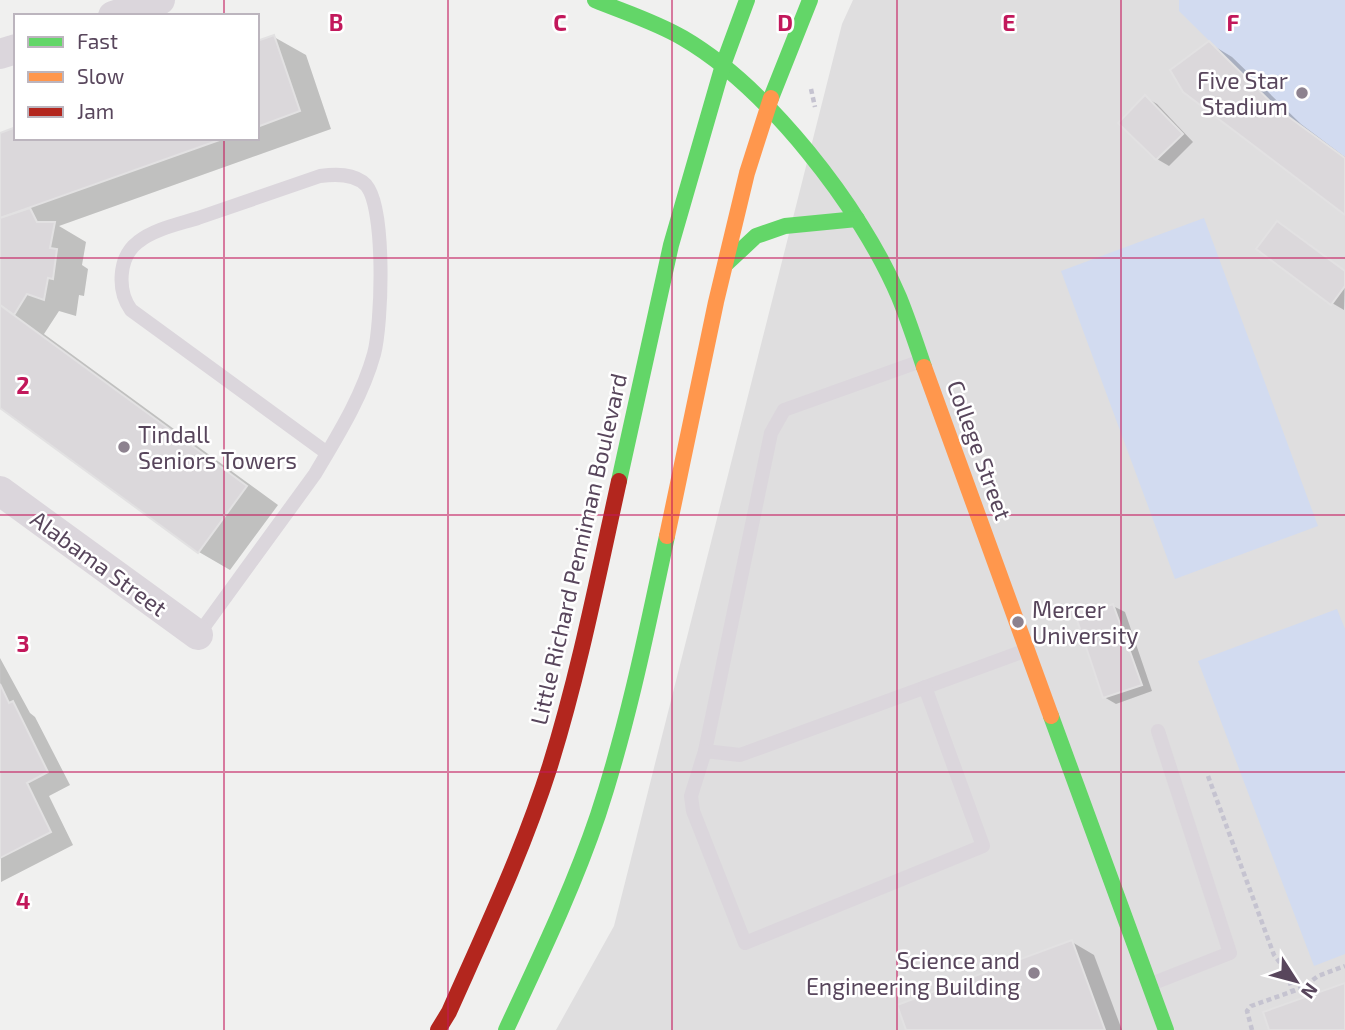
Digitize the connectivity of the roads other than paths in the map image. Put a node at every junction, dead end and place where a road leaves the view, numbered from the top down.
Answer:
1 (160, 0) edge
2 (595, 0) edge
3 (747, 0) edge
4 (810, 0) edge
5 (113, 10) edge
6 (723, 65) junction
7 (768, 106) junction
8 (857, 219) junction
9 (726, 264) junction
10 (923, 360) junction
11 (327, 453) junction
12 (0, 491) edge
13 (198, 635) joint
14 (1028, 649) junction
15 (925, 687) junction
16 (1158, 731) dead end
17 (705, 751) junction
18 (1150, 984) junction
19 (438, 1030) edge
20 (506, 1030) edge
21 (1167, 1030) edge

1 - 5 street
2 - 6 street, College Street
3 - 6 street, Little Richard Penniman Boulevard
4 - 7 street
6 - 7 street, College Street
6 - 19 street, Little Richard Penniman Boulevard
7 - 8 street, College Street
7 - 9 street
8 - 9 street
8 - 10 street, College Street
9 - 20 street
10 - 14 street, College Street
10 - 17 lane
11 - 11 lane
11 - 13 lane
12 - 13 street, Alabama Street
14 - 15 lane
14 - 18 street, College Street
15 - 17 lane
15 - 17 lane
16 - 18 lane
18 - 21 street, College Street

